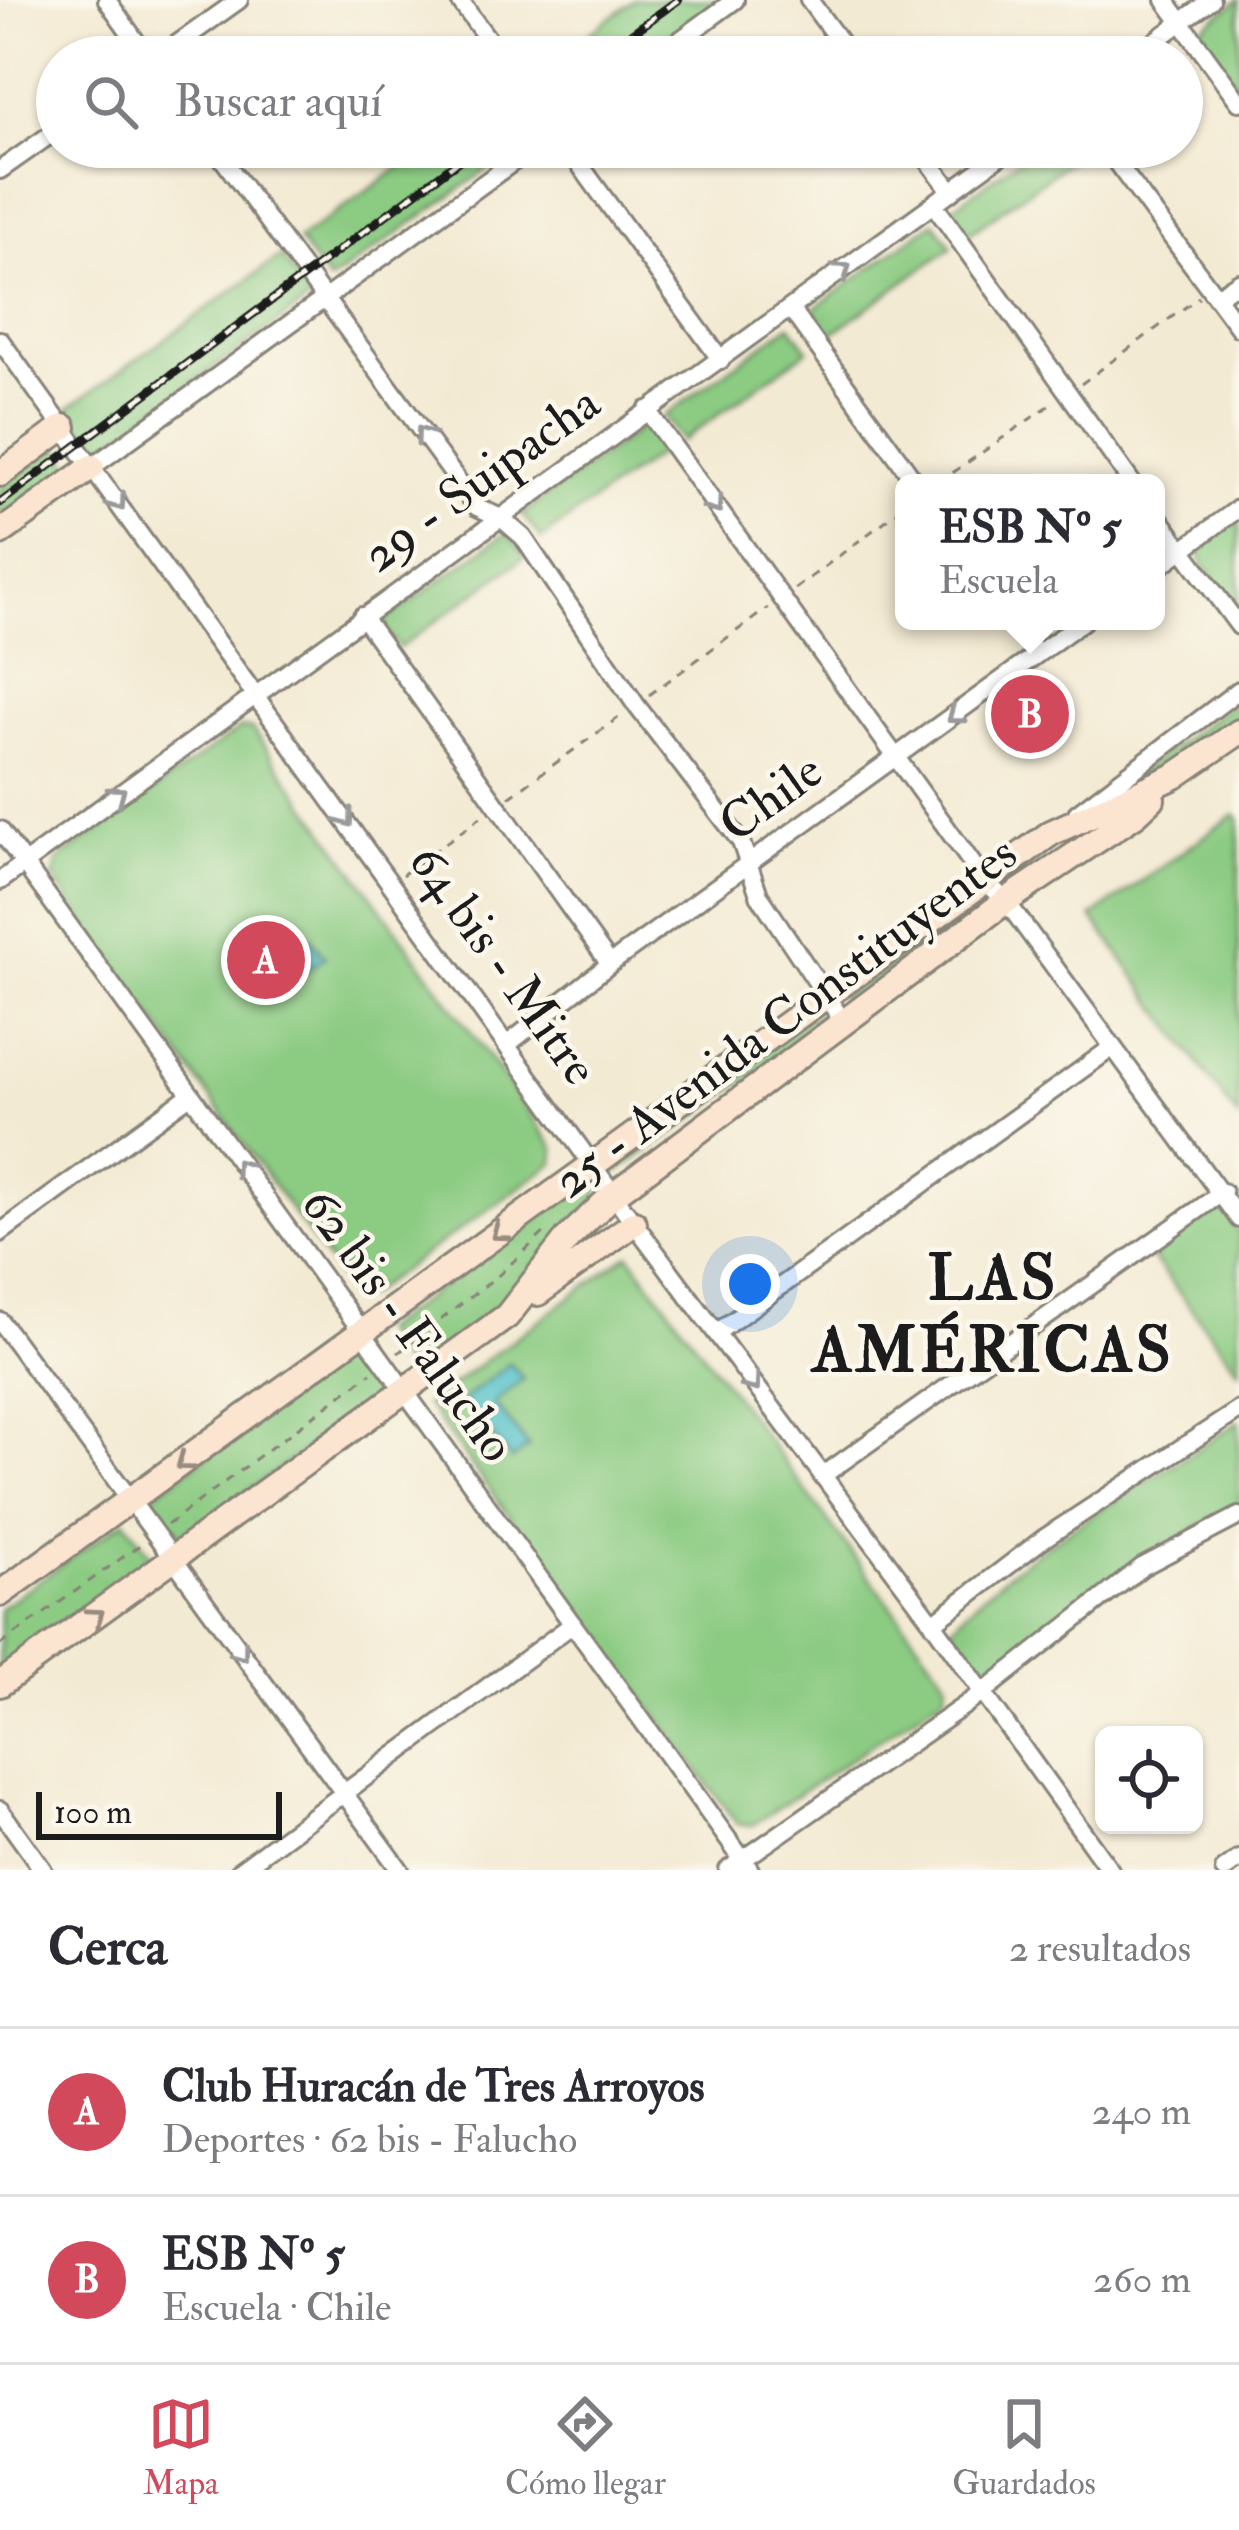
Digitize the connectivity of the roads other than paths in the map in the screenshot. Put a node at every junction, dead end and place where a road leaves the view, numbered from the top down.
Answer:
1 (107, 0) edge
2 (239, 0) edge
3 (459, 0) edge
4 (735, 0) edge
5 (809, 0) edge
6 (1165, 0) edge
7 (1211, 0) edge
8 (1181, 22) junction
9 (132, 36) edge
10 (188, 36) edge
11 (486, 36) edge
12 (686, 36) edge
13 (836, 36) edge
14 (1162, 36) edge
15 (1191, 36) edge
16 (1203, 52) edge
17 (1239, 102) edge
18 (36, 145) edge
19 (229, 168) edge
20 (505, 168) edge
21 (582, 168) edge
22 (934, 168) edge
23 (984, 168) edge
24 (1121, 168) edge
25 (0, 170) edge
26 (952, 192) junction
27 (934, 206) junction
28 (1239, 281) edge
29 (1216, 297) junction
30 (324, 300) junction
31 (790, 308) junction
32 (1239, 328) edge
33 (0, 340) edge
34 (721, 360) junction
35 (647, 410) junction
36 (64, 427) junction
37 (92, 466) junction
38 (0, 474) edge
39 (910, 474) edge
40 (1126, 474) edge
41 (1239, 508) edge
42 (501, 518) junction
43 (1165, 526) edge
44 (0, 533) edge
45 (1183, 550) junction
46 (1165, 563) edge
47 (362, 616) junction
48 (1239, 626) edge
49 (1020, 630) edge
50 (1070, 630) edge
51 (1037, 653) junction
52 (1239, 690) edge
53 (255, 694) junction
54 (1239, 732) edge
55 (898, 758) junction
56 (1175, 776) junction
57 (0, 830) edge
58 (1051, 832) junction
59 (24, 863) junction
60 (747, 867) junction
61 (984, 880) junction
62 (0, 881) edge
63 (1006, 901) junction
64 (610, 964) junction
65 (825, 996) junction
66 (844, 1024) junction
67 (508, 1044) junction
68 (1113, 1047) junction
69 (190, 1095) junction
70 (593, 1165) junction
71 (1222, 1192) junction
72 (614, 1194) junction
73 (1239, 1219) edge
74 (634, 1223) junction
75 (0, 1233) edge
76 (507, 1316) junction
77 (0, 1321) edge
78 (362, 1333) junction
79 (716, 1334) junction
80 (404, 1392) junction
81 (1239, 1410) edge
82 (822, 1476) junction
83 (132, 1501) junction
84 (1239, 1516) edge
85 (173, 1562) junction
86 (0, 1594) edge
87 (933, 1623) junction
88 (574, 1624) junction
89 (0, 1684) edge
90 (981, 1694) junction
91 (346, 1792) junction
92 (0, 1810) edge
93 (1239, 1859) edge
94 (740, 1867) edge
95 (44, 1870) edge
96 (240, 1870) edge
97 (400, 1870) edge
98 (1110, 1870) edge
99 (1224, 1870) edge

1 - 9 street
2 - 10 street
3 - 11 street
4 - 12 street
5 - 13 street
6 - 8 street
7 - 8 street
8 - 14 street
8 - 15 street
16 - 17 street
18 - 25 street
19 - 30 street
20 - 30 street
21 - 34 street
22 - 26 street
23 - 26 street, 29 - Suipacha
24 - 29 street
26 - 27 street, 29 - Suipacha
31 -> 27 street, 29 - Suipacha
27 - 40 street
28 - 29 street
29 - 32 street
30 - 37 street
42 -> 30 street
31 - 34 street, 29 - Suipacha
31 - 39 street
33 - 36 street, 64 bis - Mitre
34 - 35 street, 29 - Suipacha
35 - 42 street, 29 - Suipacha
35 -> 55 street
36 - 37 street, 64 bis - Mitre
36 - 38 main road
37 - 44 main road
37 -> 53 street, 64 bis - Mitre
41 - 45 street
42 - 47 street, 29 - Suipacha
42 - 60 street
43 - 45 street
45 - 46 street
45 - 48 street
47 - 53 street, 29 - Suipacha
47 - 64 street
49 - 51 street
50 - 51 street, Chile
51 -> 55 street, Chile
52 - 58 street, 25 - Avenida Constituyentes
59 -> 53 street, 29 - Suipacha
53 -> 67 street, 64 bis - Mitre
54 - 56 main road, 25 - Avenida Constituyentes
55 - 60 street, Chile
55 - 61 street
56 - 58 main road, 25 - Avenida Constituyentes
56 - 63 main road, 25 - Avenida Constituyentes
57 - 59 street, 62 bis - Falucho
58 - 61 main road, 25 - Avenida Constituyentes
59 - 62 street, 29 - Suipacha
59 - 69 street, 62 bis - Falucho
60 - 64 street, Chile
60 - 65 street
61 - 63 street
61 - 65 main road, 25 - Avenida Constituyentes
63 - 66 main road, 25 - Avenida Constituyentes
63 - 68 street
64 - 67 street, Chile
65 - 66 street
65 - 70 main road, 25 - Avenida Constituyentes
66 - 72 main road, 25 - Avenida Constituyentes
67 - 70 street, 64 bis - Mitre
68 - 71 street
68 - 79 street
69 - 75 street
78 -> 69 street, 62 bis - Falucho
70 - 72 street, 64 bis - Mitre
70 -> 78 main road, 25 - Avenida Constituyentes
71 - 73 street
71 - 82 street
72 - 74 street, 64 bis - Mitre
72 - 76 main road, 25 - Avenida Constituyentes
74 - 76 main road
74 - 79 street, 64 bis - Mitre
76 - 80 main road, 25 - Avenida Constituyentes
77 - 83 street
78 - 80 street, 62 bis - Falucho
78 -> 83 main road, 25 - Avenida Constituyentes
79 -> 82 street, 64 bis - Mitre
80 - 85 main road, 25 - Avenida Constituyentes
80 - 88 street, 62 bis - Falucho
81 - 87 street
82 - 87 street, 64 bis - Mitre
83 - 85 street
83 - 86 main road, 25 - Avenida Constituyentes
84 - 90 street
89 -> 85 main road, 25 - Avenida Constituyentes
85 -> 91 street
87 - 90 street, 64 bis - Mitre
88 - 91 street
88 - 94 street, 62 bis - Falucho
90 - 94 street
90 - 98 street, 64 bis - Mitre
91 - 96 street
91 - 97 street
92 - 95 street
93 - 99 street

